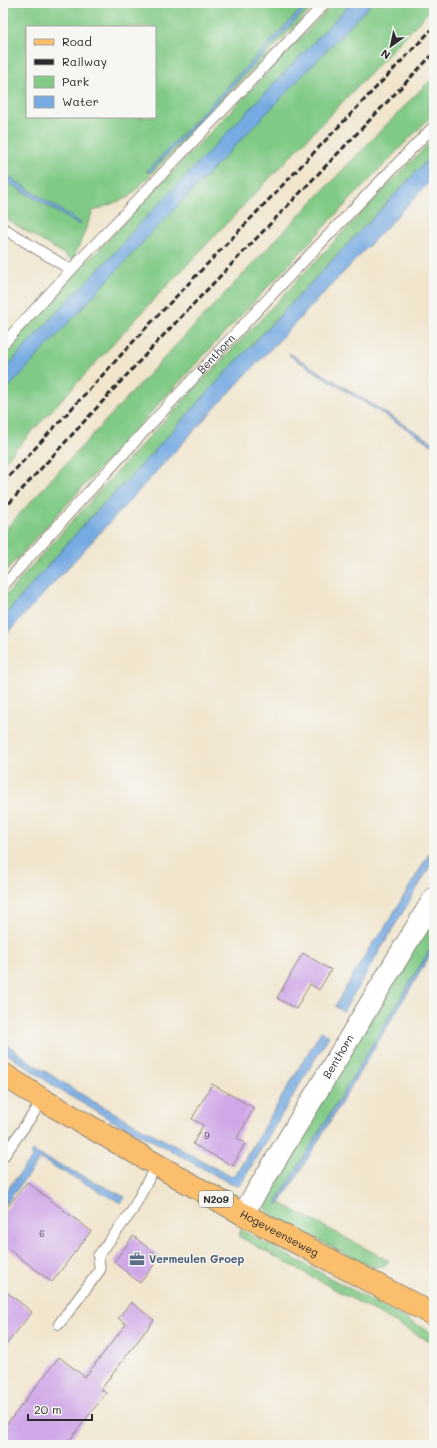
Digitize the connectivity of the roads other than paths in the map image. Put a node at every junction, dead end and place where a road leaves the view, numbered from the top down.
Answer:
1 (325, 3) edge
2 (434, 126) edge
3 (3, 228) edge
4 (71, 270) junction
5 (3, 344) edge
6 (3, 586) edge
7 (434, 898) edge
8 (3, 1074) edge
9 (43, 1100) junction
10 (3, 1157) edge
11 (156, 1165) junction
12 (243, 1214) junction
13 (434, 1315) edge
14 (59, 1324) dead end

1 - 4 lane
2 - 6 lane, Benthorn
3 - 4 lane
4 - 5 lane
7 - 12 street, Benthorn
8 - 9 main road, Hogeveenseweg / N209
9 - 10 lane
9 - 11 main road, Hogeveenseweg / N209
11 - 12 main road, Hogeveenseweg / N209
11 - 14 lane
12 - 13 main road, Hogeveenseweg / N209

